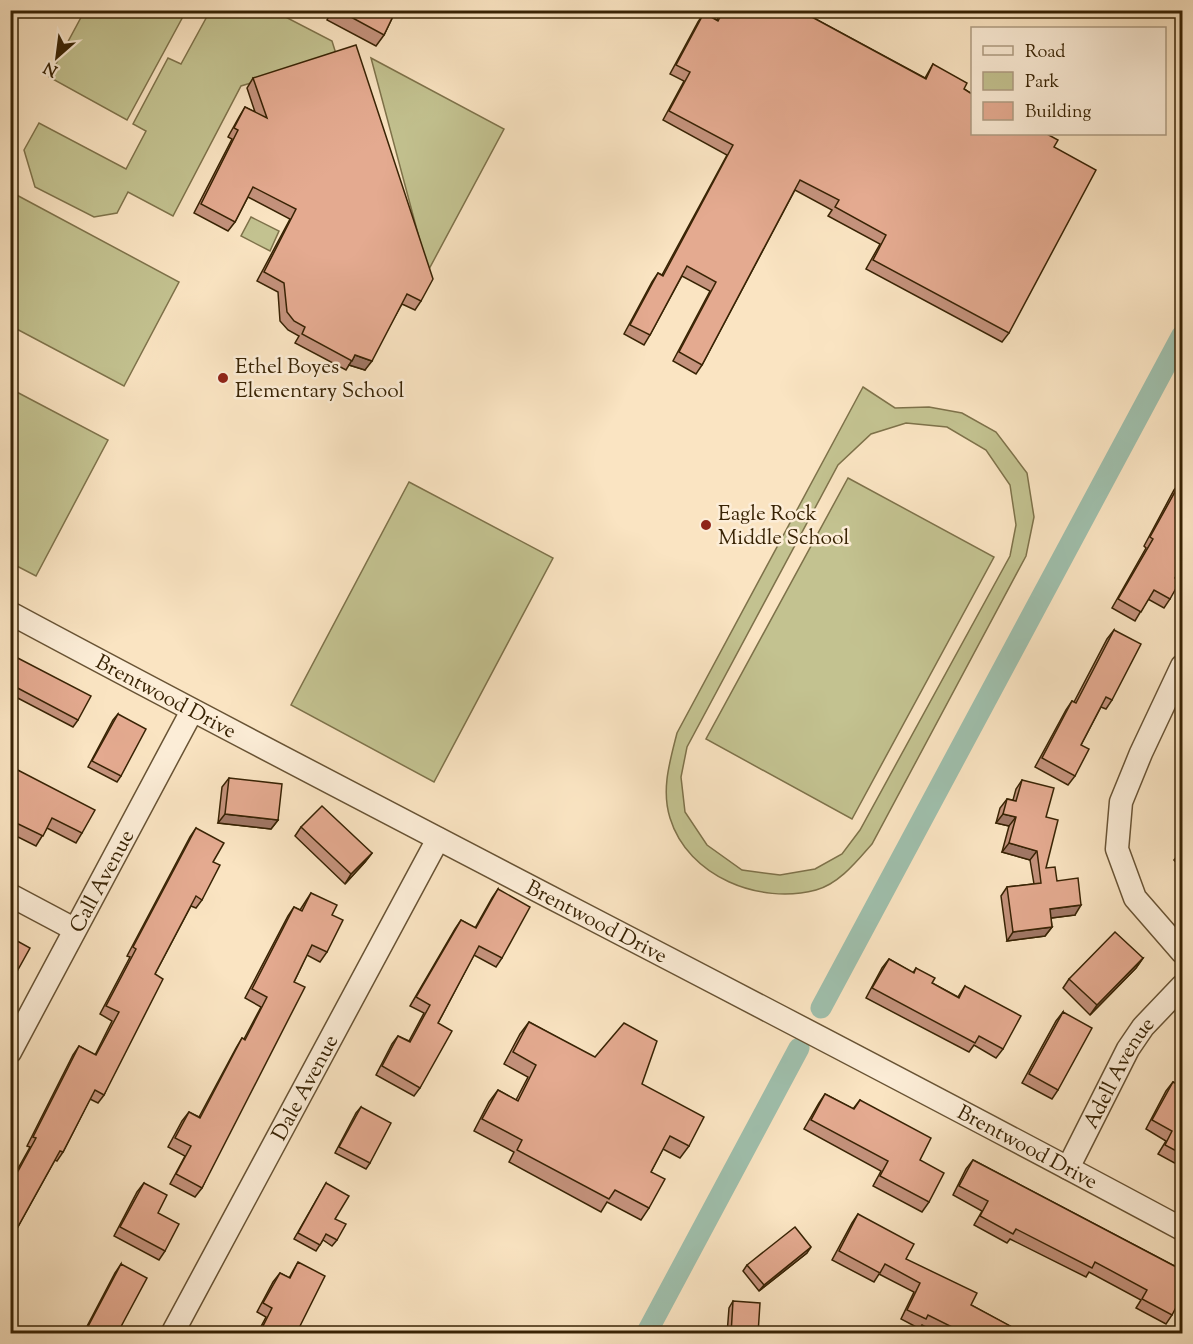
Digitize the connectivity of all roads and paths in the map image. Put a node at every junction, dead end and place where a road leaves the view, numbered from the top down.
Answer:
1 (10, 613) edge
2 (1182, 666) edge
3 (192, 711) junction
4 (438, 839) junction
5 (10, 894) edge
6 (74, 928) junction
7 (1182, 952) edge
8 (1182, 986) edge
9 (10, 1052) edge
10 (1068, 1168) junction
11 (1182, 1229) edge
12 (172, 1334) edge

1 - 3 street, Brentwood Drive
2 - 7 street
3 - 4 street, Brentwood Drive
3 - 6 street, Call Avenue
4 - 10 street, Brentwood Drive
4 - 12 street, Dale Avenue
5 - 6 street
6 - 9 street, Call Avenue
8 - 10 street, Adell Avenue
10 - 11 street, Brentwood Drive

